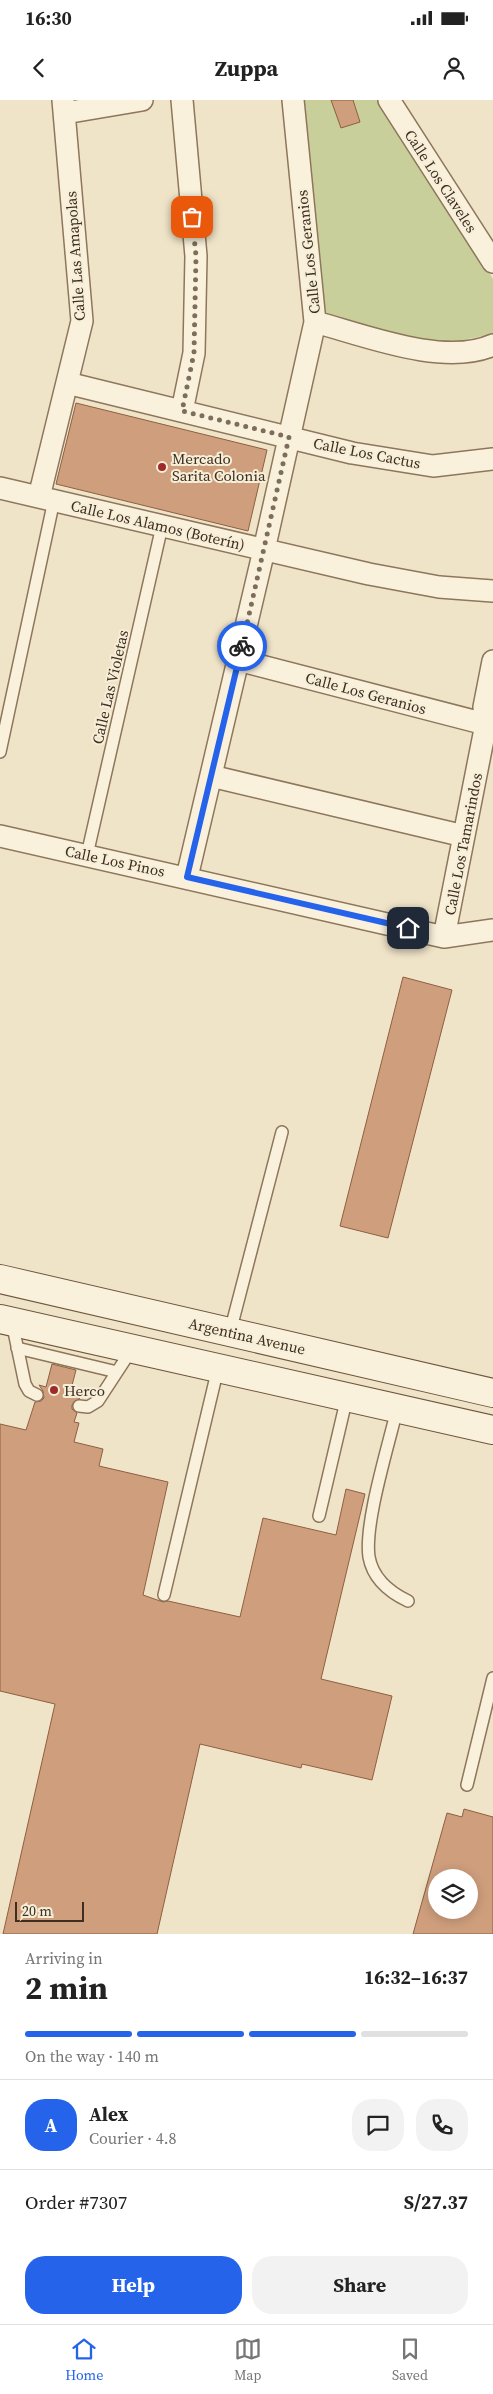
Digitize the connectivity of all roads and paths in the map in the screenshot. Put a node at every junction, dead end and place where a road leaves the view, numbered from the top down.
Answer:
1 (142, 100) edge
2 (182, 100) edge
3 (293, 100) edge
4 (389, 100) edge
5 (64, 107) edge
6 (493, 262) edge
7 (315, 322) junction
8 (493, 345) edge
9 (67, 383) junction
10 (182, 411) junction
11 (289, 437) junction
12 (493, 459) edge
13 (0, 488) edge
14 (46, 499) junction
15 (162, 526) junction
16 (264, 550) junction
17 (493, 590) edge
18 (238, 660) junction
19 (493, 661) edge
20 (489, 725) edge
21 (0, 752) edge
22 (211, 776) junction
23 (0, 836) edge
24 (464, 836) junction
25 (88, 855) junction
26 (187, 877) junction
27 (493, 930) edge
28 (444, 937) junction
29 (282, 1132) dead end
30 (0, 1279) edge
31 (6, 1320) edge
32 (230, 1332) junction
33 (17, 1348) junction
34 (132, 1349) junction
35 (218, 1368) junction
36 (117, 1372) junction
37 (493, 1392) edge
38 (37, 1395) dead end
39 (347, 1397) junction
40 (79, 1406) dead end
41 (397, 1409) junction
42 (493, 1430) edge
43 (319, 1516) dead end
44 (164, 1595) dead end
45 (408, 1601) dead end
46 (493, 1678) edge
47 (467, 1784) dead end

1 - 5 street
2 - 10 street
3 - 7 street, Calle Los Geranios
4 - 6 street, Calle Los Claveles
5 - 9 street, Calle Las Amapolas
7 - 8 street
7 - 11 street, Calle Los Geranios
9 - 10 street, Calle Los Cactus
9 - 14 street, Calle Las Amapolas
10 - 11 street, Calle Los Cactus
11 - 12 street, Calle Los Cactus
11 - 16 street, Calle Los Geranios
13 - 14 street, Calle Los Alamos (Boterín)
14 - 15 street, Calle Los Alamos (Boterín)
14 - 21 lane, Calle Las Amapolas
15 - 16 street, Calle Los Alamos (Boterín)
15 - 25 lane, Calle Las Violetas
16 - 17 street, Calle Los Alamos (Boterín)
16 - 18 street, Calle Los Geranios
18 - 20 street, Calle Los Geranios
18 - 22 street, Calle Los Geranios
19 - 20 street, Calle Los Tamarindos
20 - 24 street, Calle Los Tamarindos
22 - 24 street
22 - 26 street, Calle Los Geranios
23 - 25 street, Calle Los Pinos
24 - 28 street, Calle Los Tamarindos
25 - 26 street, Calle Los Pinos
26 - 28 street, Calle Los Pinos
27 - 28 street, Calle Los Pinos
29 - 32 lane
30 - 32 main road, Argentina Avenue
31 - 33 lane
31 - 34 main road
32 - 37 main road, Argentina Avenue
33 - 36 lane
33 - 38 lane
34 - 35 main road
34 - 36 lane
35 - 39 main road
35 - 44 lane
36 - 40 lane
39 - 41 main road
39 - 43 lane
41 - 42 main road
41 - 45 lane
46 - 47 lane

